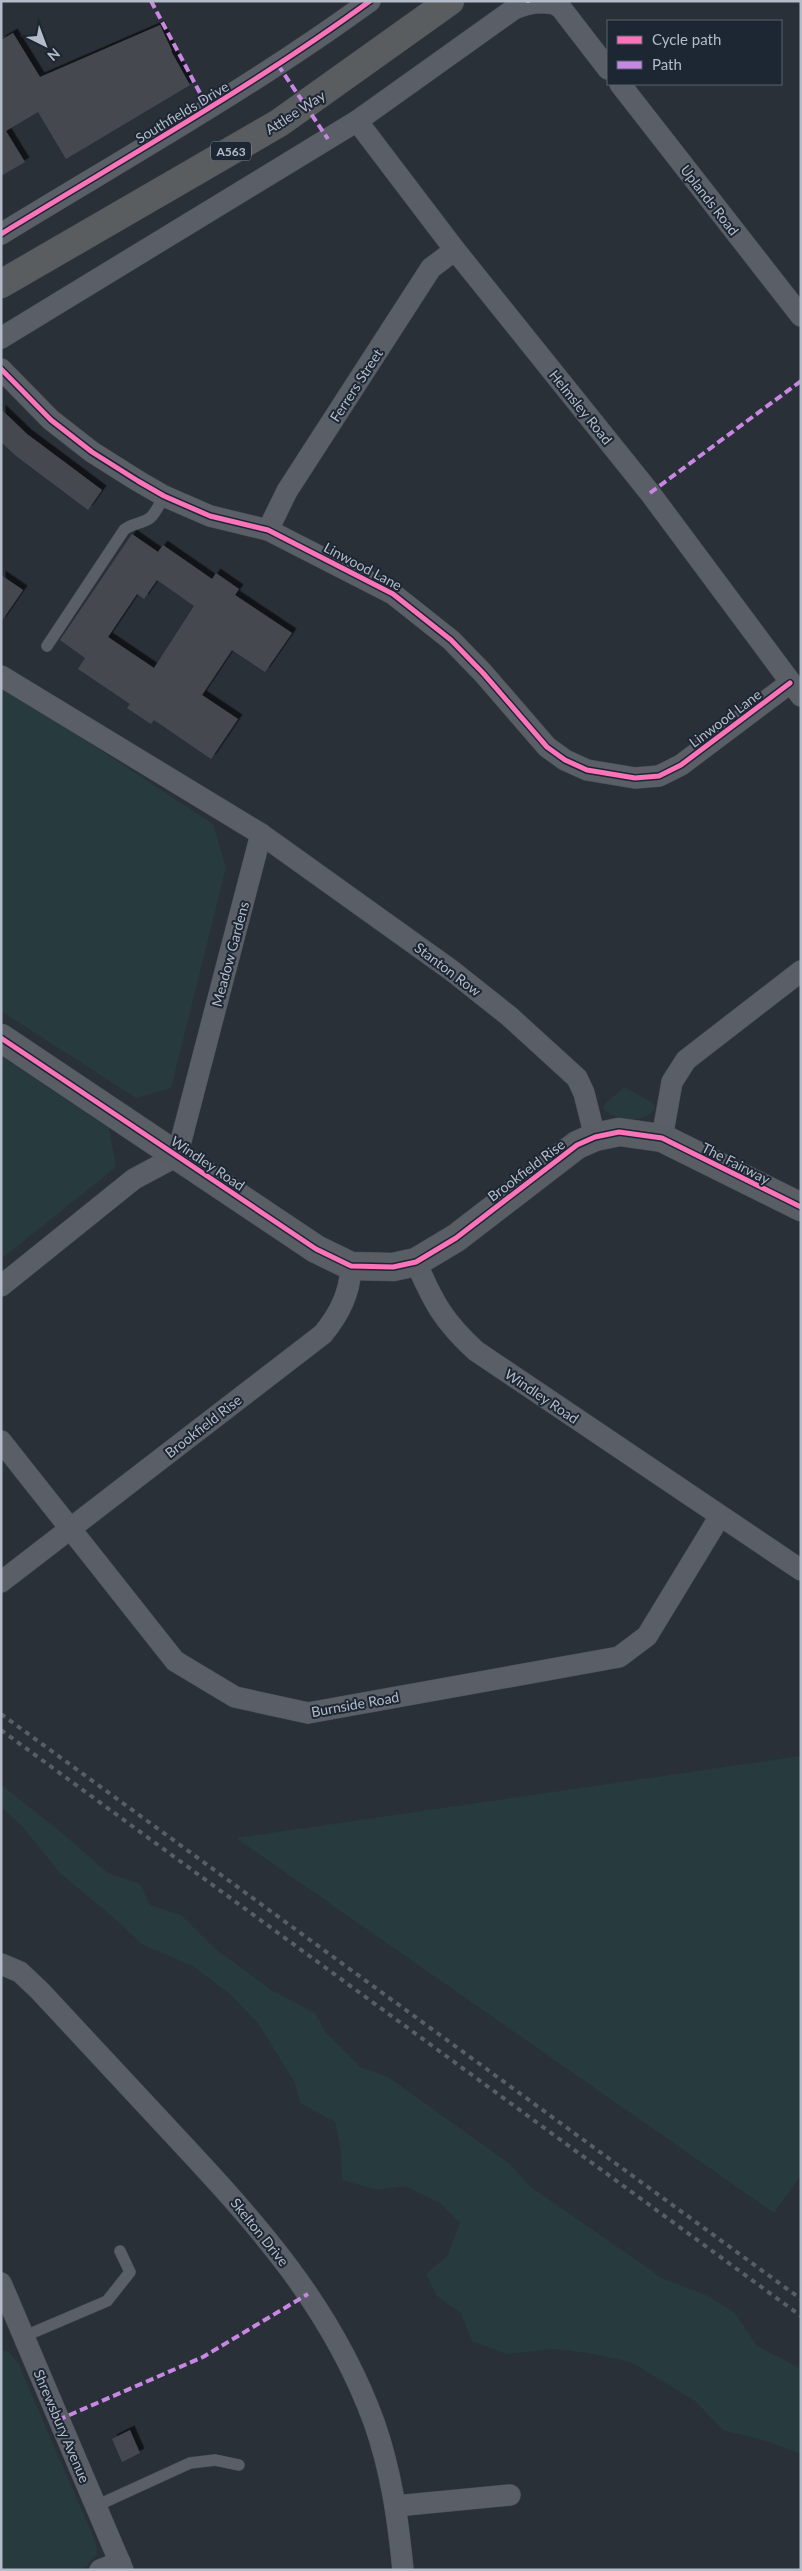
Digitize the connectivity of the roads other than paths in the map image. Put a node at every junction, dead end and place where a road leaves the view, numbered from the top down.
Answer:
1 (370, 1) edge
2 (450, 1) edge
3 (555, 2) edge
4 (607, 68) edge
5 (621, 85) edge
6 (357, 121) junction
7 (1, 234) edge
8 (455, 250) junction
9 (1, 284) edge
10 (801, 316) edge
11 (1, 338) edge
12 (1, 369) edge
13 (164, 496) junction
14 (268, 530) junction
15 (47, 646) dead end
16 (1, 676) edge
17 (796, 689) edge
18 (261, 834) junction
19 (801, 971) edge
20 (1, 1038) edge
21 (595, 1137) junction
22 (662, 1138) junction
23 (177, 1156) junction
24 (801, 1207) edge
25 (416, 1262) junction
26 (351, 1266) junction
27 (1, 1286) edge
28 (1, 1441) edge
29 (720, 1516) junction
30 (71, 1528) junction
31 (801, 1570) edge
32 (1, 1582) edge
33 (1, 1964) edge
34 (120, 2251) dead end
35 (1, 2283) edge
36 (9, 2319) edge
37 (25, 2336) junction
38 (239, 2465) dead end
39 (510, 2495) dead end
40 (96, 2506) junction
41 (396, 2506) junction
42 (121, 2566) edge
43 (100, 2570) edge
44 (403, 2570) edge

1 - 7 street, Southfields Drive
2 - 9 highway, Attlee Way / A563
3 - 4 street
3 - 6 street
5 - 10 street, Uplands Road
6 - 8 street, Helmsley Road
6 - 11 street
8 - 14 street, Ferrers Street
8 - 17 street, Helmsley Road
12 - 13 street, Linwood Lane
13 - 14 street, Linwood Lane
13 - 15 lane
14 - 17 street, Linwood Lane
16 - 18 street
18 - 21 street, Stanton Row
18 - 23 street, Meadow Gardens
19 - 22 street
20 - 23 street, Windley Road
21 - 22 street, Brookfield Rise
21 - 25 street, Brookfield Rise
22 - 24 street, The Fairway
23 - 26 street, Windley Road
23 - 27 street
25 - 26 street, Windley Road
25 - 29 street, Windley Road
26 - 30 street, Brookfield Rise
28 - 30 street, Burnside Road
29 - 30 street, Burnside Road
29 - 31 street, Windley Road
30 - 32 street, Brookfield Rise
33 - 41 street, Skelton Drive
34 - 37 lane
35 - 36 street, Shrewsbury Avenue
36 - 37 street, Shrewsbury Avenue
37 - 40 street, Shrewsbury Avenue
38 - 40 lane
39 - 41 street
40 - 42 street, Shrewsbury Avenue
41 - 44 street, Skelton Drive
42 - 43 street

